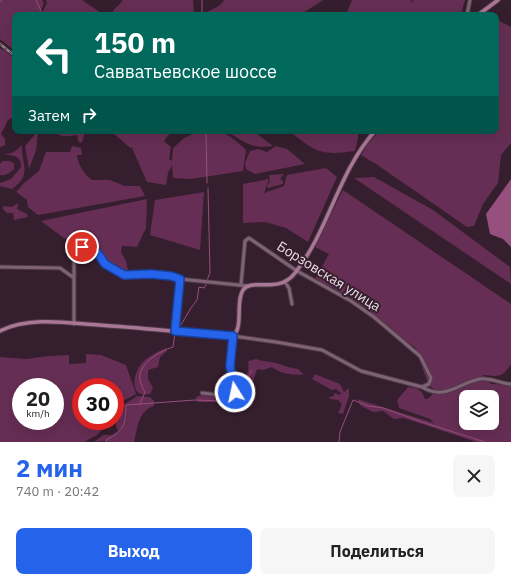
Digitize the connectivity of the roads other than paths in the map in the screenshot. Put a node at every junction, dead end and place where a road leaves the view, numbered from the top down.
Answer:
1 (470, 0) edge
2 (498, 0) edge
3 (468, 12) edge
4 (482, 12) edge
5 (373, 134) edge
6 (0, 267) edge
7 (297, 271) junction
8 (74, 278) junction
9 (180, 279) junction
10 (285, 282) junction
11 (241, 285) junction
12 (248, 286) junction
13 (292, 304) dead end
14 (74, 324) junction
15 (0, 331) edge
16 (175, 331) junction
17 (233, 336) junction
18 (511, 384) edge
19 (422, 387) junction
20 (202, 393) dead end

1 - 3 street
2 - 4 main road
5 - 7 main road
6 - 8 street
7 - 10 main road
7 - 11 street, Борзовская улица
7 - 19 street, Борзовская улица
8 - 9 street
8 - 14 street
9 - 11 street
9 - 16 street
10 - 12 main road
10 - 13 street
11 - 12 street
12 - 17 main road
14 - 15 main road
14 - 16 main road
16 - 17 main road
17 - 19 street
17 - 20 street
18 - 19 street

